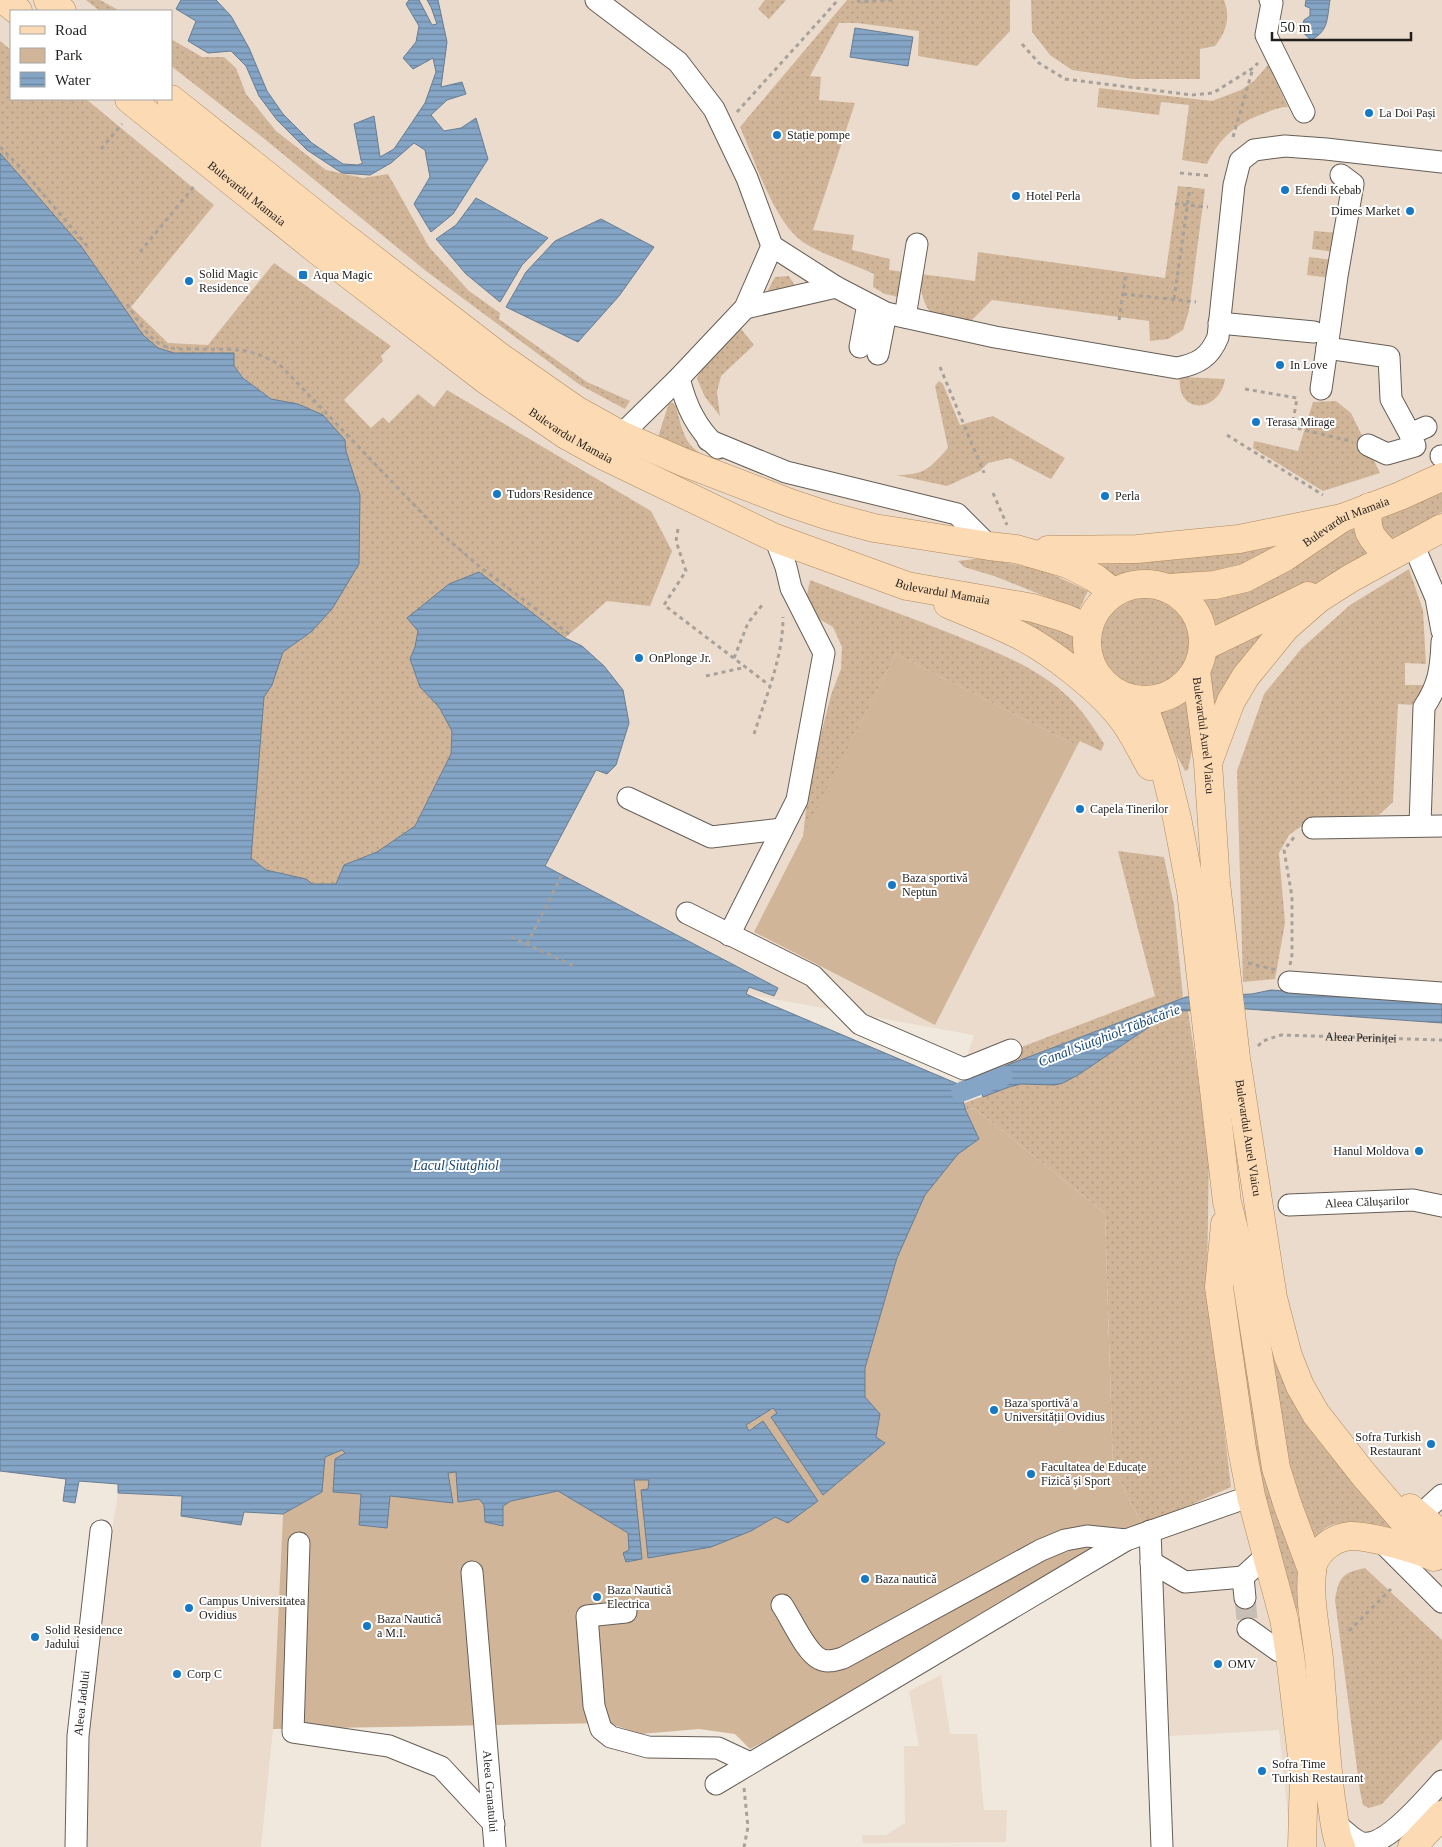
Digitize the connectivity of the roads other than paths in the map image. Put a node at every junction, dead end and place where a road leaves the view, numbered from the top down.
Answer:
1 (4, 0) edge
2 (48, 0) edge
3 (596, 0) edge
4 (1270, 0) edge
5 (17, 10) edge
6 (61, 10) edge
7 (172, 100) edge
8 (126, 111) edge
9 (1304, 112) dead end
10 (1442, 162) edge
11 (1341, 175) dead end
12 (917, 244) dead end
13 (772, 246) junction
14 (836, 286) junction
15 (745, 308) junction
16 (886, 311) junction
17 (1220, 323) junction
18 (1320, 340) junction
19 (869, 351) dead end
20 (679, 378) junction
21 (1321, 390) dead end
22 (621, 435) junction
23 (708, 440) junction
24 (1368, 445) road end
25 (1442, 477) edge
26 (790, 503) junction
27 (1369, 507) junction
28 (1342, 518) junction
29 (1442, 528) edge
30 (1011, 537) junction
31 (775, 538) junction
32 (989, 546) junction
33 (1402, 550) junction
34 (907, 586) junction
35 (1167, 588) junction
36 (1114, 593) junction
37 (1088, 628) junction
38 (1442, 631) edge
39 (1442, 642) edge
40 (1200, 659) junction
41 (1142, 700) junction
42 (1208, 763) junction
43 (628, 798) dead end
44 (1177, 818) junction
45 (1420, 825) junction
46 (1442, 826) edge
47 (1313, 828) road end
48 (782, 829) junction
49 (687, 913) dead end
50 (729, 935) junction
51 (1222, 961) junction
52 (1289, 977) road end
53 (1442, 993) edge
54 (1010, 1050) dead end
55 (1233, 1057) junction
56 (1227, 1202) junction
57 (1289, 1205) dead end
58 (1442, 1206) edge
59 (1364, 1475) junction
60 (1442, 1495) edge
61 (1251, 1496) junction
62 (1420, 1515) junction
63 (101, 1531) dead end
64 (1150, 1531) junction
65 (1126, 1540) junction
66 (1382, 1542) junction
67 (299, 1543) dead end
68 (1439, 1552) edge
69 (1267, 1555) junction
70 (1151, 1562) junction
71 (1312, 1570) junction
72 (472, 1572) dead end
73 (1242, 1577) junction
74 (1245, 1598) tunnel mouth
75 (1442, 1602) edge
76 (782, 1605) dead end
77 (626, 1612) dead end
78 (1248, 1629) dead end
79 (1290, 1655) junction
80 (1326, 1761) junction
81 (743, 1768) junction
82 (1442, 1781) edge
83 (716, 1784) dead end
84 (494, 1824) junction
85 (1338, 1835) edge
86 (76, 1847) edge
87 (496, 1847) edge
88 (1162, 1847) edge
89 (1302, 1847) edge
90 (1312, 1847) edge

1 - 5 main road
2 - 6 main road
3 - 13 street
4 - 9 street
7 - 22 main road, Bulevardul Mamaia
8 - 31 main road, Bulevardul Mamaia
10 - 17 street
11 - 18 street
12 - 16 street
13 - 14 street
13 - 15 street
14 - 15 street
14 - 16 street
15 - 20 street
16 - 17 street
16 - 19 street
17 - 18 street
18 - 21 street
18 - 24 street
20 - 22 street
20 - 23 street
22 - 26 main road, Bulevardul Mamaia
23 - 26 street
23 - 32 street
25 - 27 main road, Bulevardul Mamaia
26 - 32 main road, Bulevardul Mamaia
27 - 28 main road, Bulevardul Mamaia
27 - 33 main road
28 - 30 main road
28 - 35 main road, Bulevardul Mamaia
29 - 33 main road
30 - 32 main road, Bulevardul Mamaia
30 - 36 main road, Bulevardul Mamaia
31 - 34 main road, Bulevardul Mamaia
31 - 48 street
33 - 38 street
33 - 40 main road
33 - 42 main road
34 - 37 main road, Bulevardul Mamaia
34 - 44 main road
35 - 36 main road
35 - 40 main road
36 - 37 main road
37 - 41 main road
39 - 45 street
40 - 41 main road
40 - 42 main road, Bulevardul Aurel Vlaicu
41 - 44 main road, Bulevardul Aurel Vlaicu
42 - 51 main road, Bulevardul Aurel Vlaicu
43 - 48 street
44 - 51 main road, Bulevardul Aurel Vlaicu
45 - 46 street
45 - 47 street
48 - 50 street
49 - 50 street
50 - 54 street
51 - 55 main road, Bulevardul Aurel Vlaicu
52 - 53 street
55 - 56 main road, Bulevardul Aurel Vlaicu
55 - 59 main road, Bulevardul Aurel Vlaicu
56 - 61 main road
56 - 71 main road, Bulevardul Aurel Vlaicu
57 - 58 street, Aleea Călușarilor
59 - 62 main road
59 - 68 main road, Bulevardul Aurel Vlaicu
60 - 62 street
61 - 64 street
61 - 69 main road
62 - 68 main road
63 - 86 street, Aleea Jadului
64 - 65 street
64 - 70 street
65 - 76 street
65 - 81 street
66 - 68 main road
66 - 71 main road
66 - 75 street
67 - 84 street
69 - 73 street
69 - 79 main road
70 - 73 street
70 - 88 street
71 - 80 main road
72 - 84 street, Aleea Granatului
73 - 74 street
77 - 81 street
78 - 79 street
79 - 89 main road
80 - 85 main road
80 - 90 main road
81 - 83 street
82 - 85 street
84 - 87 street, Aleea Granatului

